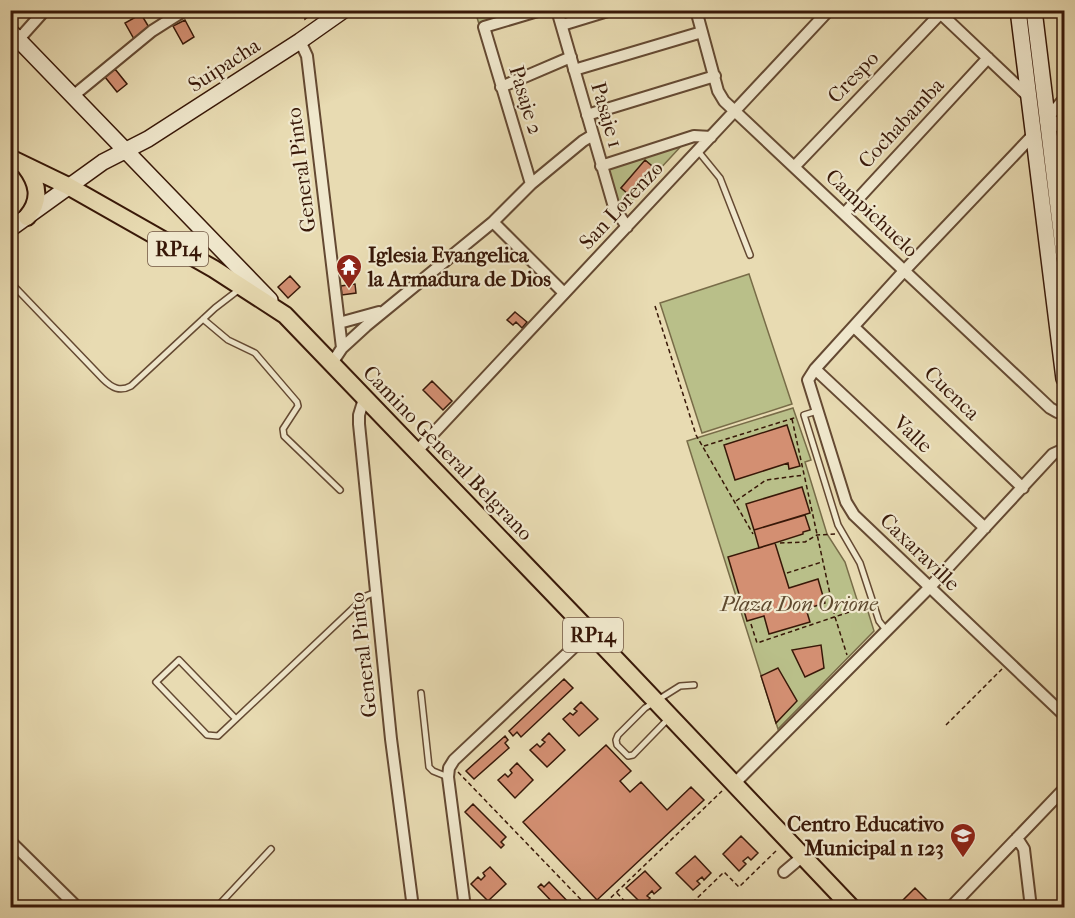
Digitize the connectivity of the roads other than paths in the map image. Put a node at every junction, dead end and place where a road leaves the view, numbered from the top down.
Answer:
1 (45, 10) edge
2 (185, 10) edge
3 (344, 10) edge
4 (541, 10) edge
5 (557, 10) edge
6 (611, 10) edge
7 (696, 10) edge
8 (829, 10) edge
9 (1018, 10) edge
10 (1034, 10) edge
11 (939, 12) edge
12 (516, 14) edge
13 (329, 15) edge
14 (562, 25) junction
15 (702, 32) junction
16 (15, 35) edge
17 (300, 41) junction
18 (571, 57) junction
19 (988, 58) junction
20 (574, 70) junction
21 (715, 76) junction
22 (501, 87) junction
23 (73, 96) junction
24 (1029, 96) junction
25 (1065, 99) edge
26 (735, 112) junction
27 (587, 115) junction
28 (1048, 116) junction
29 (1065, 131) edge
30 (592, 135) junction
31 (1034, 135) junction
32 (711, 136) junction
33 (125, 150) junction
34 (698, 151) junction
35 (17, 161) edge
36 (601, 165) junction
37 (794, 167) junction
38 (531, 184) junction
39 (68, 186) junction
40 (844, 214) junction
41 (27, 217) junction
42 (493, 222) junction
43 (627, 226) junction
44 (10, 229) edge
45 (750, 255) dead end
46 (1065, 256) edge
47 (904, 271) junction
48 (10, 282) edge
49 (242, 287) junction
50 (564, 293) junction
51 (385, 311) junction
52 (285, 315) junction
53 (202, 319) junction
54 (339, 323) junction
55 (854, 327) junction
56 (342, 348) junction
57 (332, 363) junction
58 (815, 369) junction
59 (1065, 379) edge
60 (363, 399) junction
61 (817, 411) junction
62 (1065, 413) edge
63 (1065, 449) edge
64 (416, 452) junction
65 (1023, 488) junction
66 (340, 490) dead end
67 (985, 528) junction
68 (929, 588) junction
69 (376, 592) junction
70 (886, 630) junction
71 (590, 632) junction
72 (694, 685) dead end
73 (421, 693) dead end
74 (657, 703) junction
75 (1065, 715) edge
76 (670, 716) junction
77 (236, 719) junction
78 (453, 774) junction
79 (728, 787) junction
80 (1065, 789) edge
81 (1017, 838) junction
82 (10, 841) edge
83 (271, 849) dead end
84 (803, 856) junction
85 (783, 872) dead end
86 (78, 908) edge
87 (216, 908) edge
88 (413, 908) edge
89 (465, 908) edge
90 (852, 908) edge
91 (950, 908) edge
92 (1032, 908) edge

1 - 16 street
2 - 23 street
3 - 13 street, Suipacha
4 - 12 street
5 - 14 street, Pasaje 1
6 - 14 street
7 - 15 street, Campichuelo
8 - 26 street, San Lorenzo
9 - 24 street
10 - 28 street
11 - 19 street
11 - 37 street, Crespo
12 - 22 street, Pasaje 2
13 - 17 street, Suipacha
14 - 18 street, Pasaje 1
15 - 20 street
15 - 21 street, Campichuelo
16 - 23 street, Camino General Belgrano
17 - 33 street, Suipacha
17 - 54 street, General Pinto
18 - 20 street, Pasaje 1
18 - 22 street
19 - 24 street
19 - 40 street, Cochabamba
20 - 27 street, Pasaje 1
21 - 26 street, Campichuelo
21 - 27 street
22 - 38 street, Pasaje 2
23 - 33 street, Camino General Belgrano
24 - 28 street
24 - 31 street
25 - 28 street
26 - 32 street, San Lorenzo
26 - 37 street, Campichuelo
27 - 30 street, Pasaje 1
28 - 29 street
28 - 31 street
28 - 46 street
30 - 36 street, Pasaje 1
30 - 38 street
31 - 47 street
31 - 59 street
32 - 34 street, San Lorenzo
32 - 36 street
33 - 39 street, Suipacha
33 - 52 street, Camino General Belgrano
34 - 43 street, San Lorenzo
34 - 45 lane
35 - 39 main road, RP14
35 - 41 main road
36 - 43 street, Pasaje 1
37 - 40 street, Campichuelo
38 - 42 street
39 - 41 street, Suipacha
39 - 49 main road, RP14
40 - 47 street, Campichuelo
41 - 44 street, Suipacha
42 - 50 street
42 - 51 street
43 - 50 street, San Lorenzo
47 - 55 street
47 - 62 street, Campichuelo
48 - 53 lane
49 - 52 main road, RP14
49 - 53 lane
50 - 64 street, San Lorenzo
51 - 54 street
51 - 56 street
52 - 57 main road, Camino General Belgrano / RP14
53 - 66 lane
54 - 56 street, General Pinto
55 - 58 street
55 - 65 street, Cuenca
56 - 57 street
57 - 60 main road, Camino General Belgrano / RP14
58 - 61 street, Caxaraville
58 - 67 street, Valle
60 - 64 main road, Camino General Belgrano / RP14
60 - 69 street, General Pinto
61 - 68 street, Caxaraville
61 - 70 lane
63 - 65 street
64 - 71 main road, Camino General Belgrano / RP14
65 - 67 street
67 - 68 street
68 - 70 street
68 - 75 street, Caxaraville
69 - 77 lane
69 - 88 street, General Pinto
70 - 79 street
71 - 74 main road, Camino General Belgrano / RP14
71 - 78 street
72 - 74 lane
73 - 78 lane
74 - 76 main road, Camino General Belgrano / RP14
74 - 76 lane
76 - 79 main road, Camino General Belgrano / RP14
77 - 77 lane
78 - 89 street
79 - 84 main road, Camino General Belgrano / RP14
80 - 81 street
81 - 91 street
81 - 92 street
82 - 86 street
83 - 87 lane
84 - 85 street
84 - 90 main road, Camino General Belgrano / RP14

